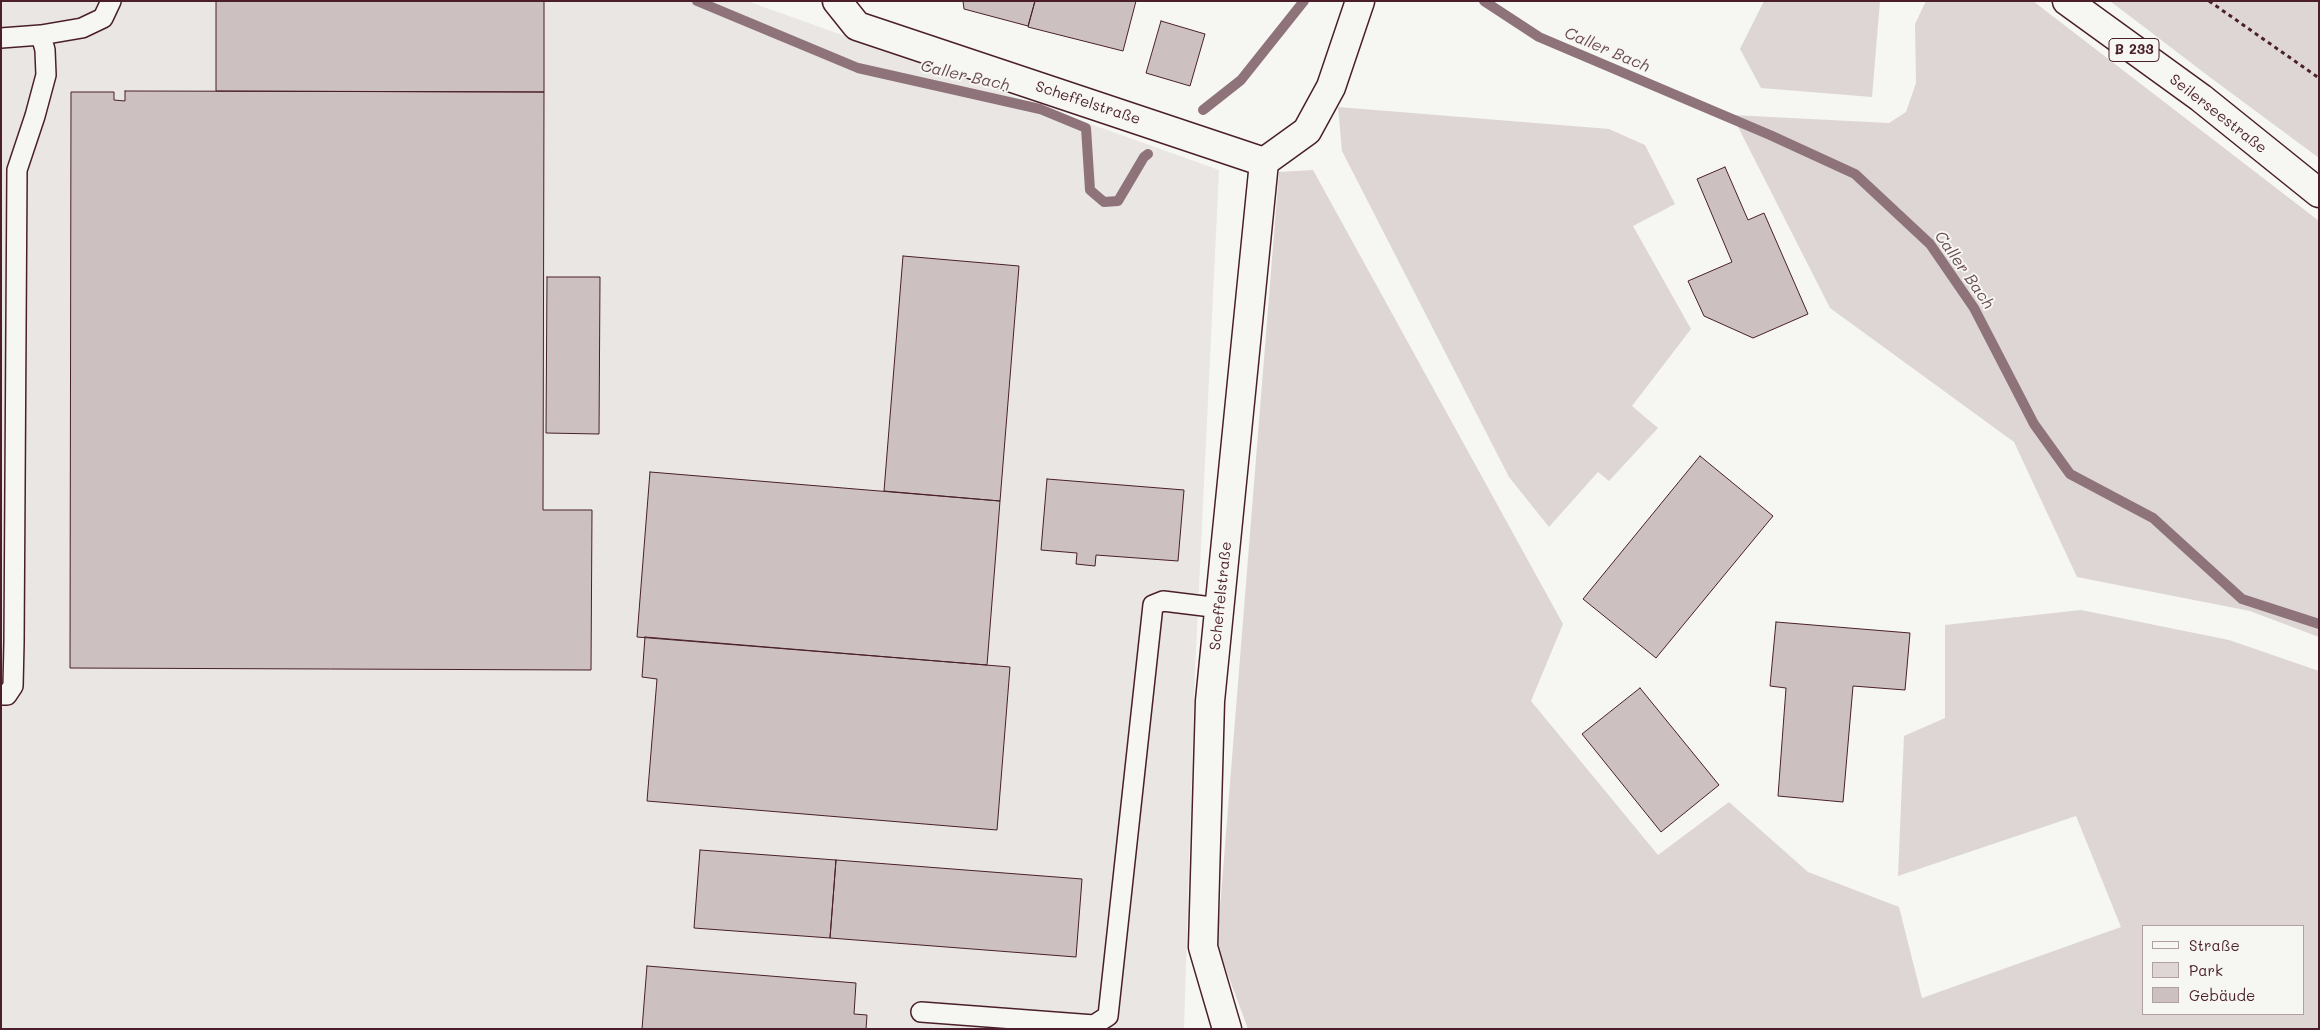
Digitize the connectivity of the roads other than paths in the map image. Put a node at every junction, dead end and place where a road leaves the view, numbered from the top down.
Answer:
1 (112, 1) edge
2 (837, 1) edge
3 (1360, 1) edge
4 (2067, 1) edge
5 (41, 35) junction
6 (1, 38) edge
7 (1264, 162) junction
8 (2319, 193) edge
9 (1220, 608) junction
10 (1, 694) edge
11 (921, 1012) dead end
12 (1227, 1029) edge

1 - 5 lane
2 - 7 street, Scheffelstraße
3 - 7 street
4 - 8 street, Seilerseestraße / B 233
5 - 6 lane
5 - 10 lane
7 - 9 street, Scheffelstraße
9 - 11 lane
9 - 12 street, Scheffelstraße

